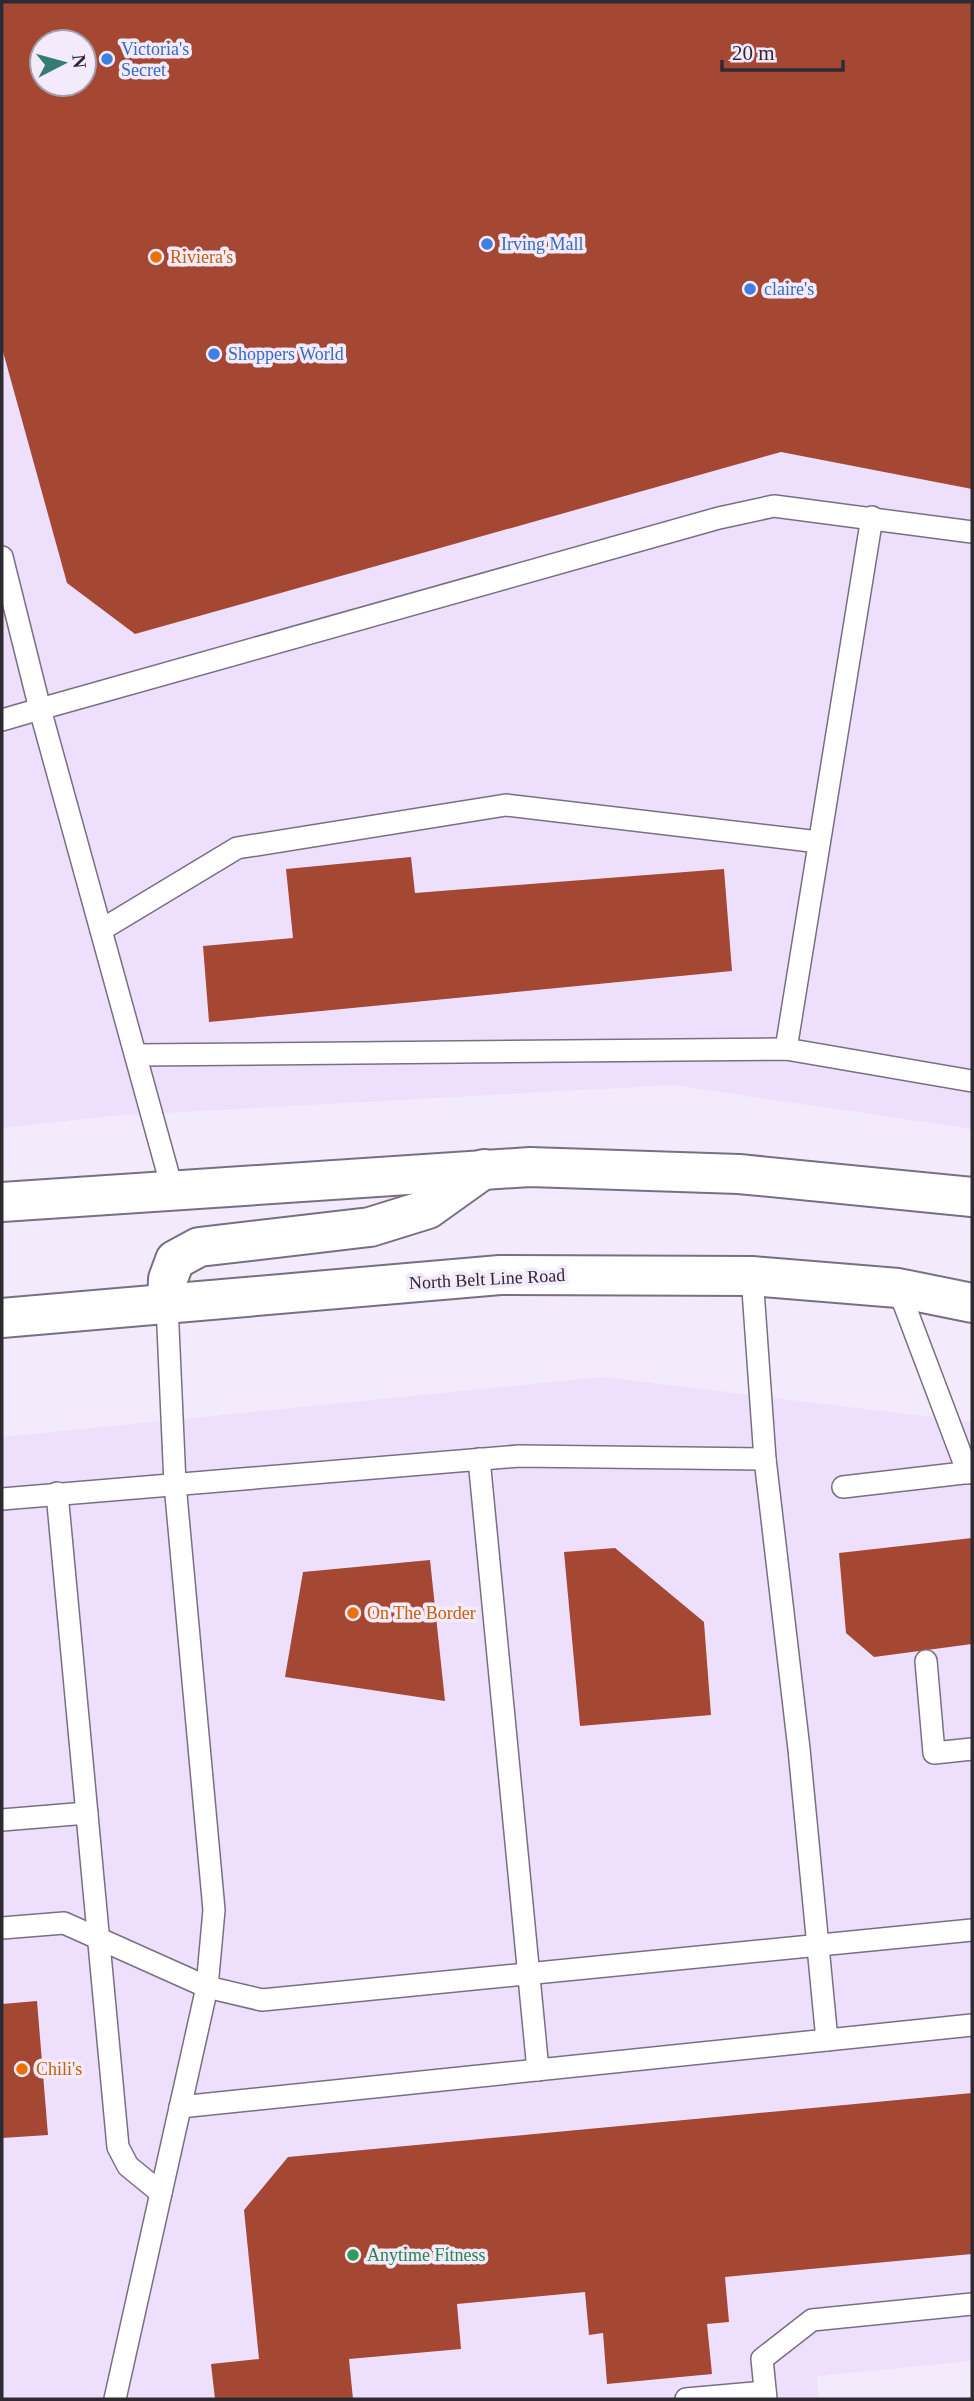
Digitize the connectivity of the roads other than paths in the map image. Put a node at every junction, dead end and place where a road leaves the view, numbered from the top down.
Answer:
1 (872, 517) junction
2 (972, 532) edge
3 (2, 557) edge
4 (40, 709) junction
5 (2, 720) edge
6 (819, 842) junction
7 (101, 930) junction
8 (786, 1049) junction
9 (136, 1055) junction
10 (972, 1081) edge
11 (485, 1169) junction
12 (172, 1188) junction
13 (972, 1197) edge
14 (2, 1202) edge
15 (752, 1276) junction
16 (898, 1288) junction
17 (972, 1303) edge
18 (167, 1305) junction
19 (2, 1318) edge
20 (479, 1459) junction
21 (765, 1460) junction
22 (970, 1472) edge
23 (175, 1483) junction
24 (843, 1487) dead end
25 (57, 1493) junction
26 (2, 1499) edge
27 (926, 1661) dead end
28 (972, 1749) edge
29 (87, 1813) junction
30 (2, 1819) edge
31 (2, 1928) edge
32 (972, 1930) edge
33 (98, 1936) junction
34 (817, 1945) junction
35 (527, 1974) junction
36 (207, 1987) junction
37 (972, 2025) edge
38 (827, 2040) junction
39 (538, 2070) junction
40 (180, 2107) junction
41 (161, 2193) junction
42 (972, 2304) edge
43 (765, 2396) edge
44 (115, 2399) edge
45 (686, 2399) edge

1 - 2 lane
1 - 4 lane
1 - 6 lane
3 - 4 lane
4 - 5 lane
4 - 7 lane
6 - 7 lane
6 - 8 lane
7 - 9 lane
8 - 9 lane
8 - 10 lane
9 - 12 lane
11 - 12 main road
11 - 13 main road
11 - 18 main road
12 - 14 main road
15 - 16 main road, North Belt Line Road
15 - 18 main road, North Belt Line Road
15 - 21 lane
16 - 17 main road, North Belt Line Road
16 - 22 lane
18 - 19 main road, North Belt Line Road
18 - 23 lane
20 - 21 lane
20 - 23 lane
20 - 35 lane
21 - 34 lane
22 - 24 lane
23 - 25 lane
23 - 36 lane
25 - 26 lane
25 - 29 lane
27 - 28 lane
29 - 30 lane
29 - 33 lane
31 - 33 lane
32 - 34 lane
33 - 36 lane
33 - 41 lane
34 - 35 lane
34 - 38 lane
35 - 36 lane
35 - 39 lane
36 - 40 lane
37 - 38 lane
38 - 39 lane
39 - 40 lane
40 - 41 lane
41 - 44 lane
42 - 43 lane
43 - 45 lane

